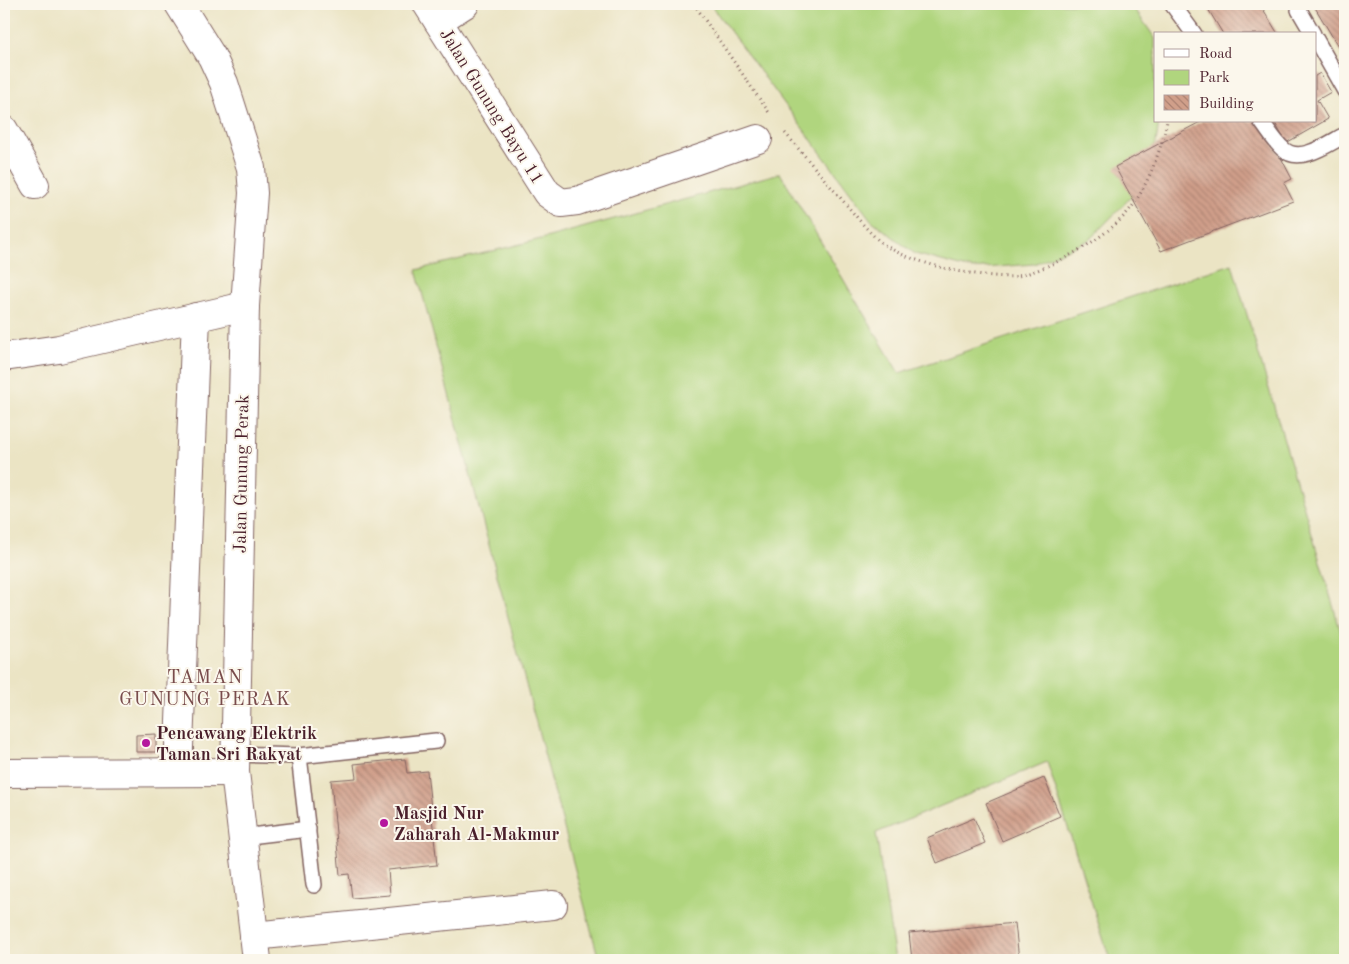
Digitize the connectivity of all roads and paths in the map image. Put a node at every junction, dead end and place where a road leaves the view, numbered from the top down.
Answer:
1 (179, 4) edge
2 (464, 4) edge
3 (694, 4) edge
4 (1172, 4) edge
5 (1300, 10) dead end
6 (432, 12) edge
7 (1193, 32) edge
8 (1312, 32) edge
9 (1316, 40) edge
10 (1345, 91) edge
11 (1167, 122) edge
12 (1261, 122) edge
13 (771, 129) junction
14 (4, 130) edge
15 (1345, 135) edge
16 (35, 185) dead end
17 (245, 306) junction
18 (196, 317) junction
19 (4, 357) edge
20 (436, 740) dead end
21 (299, 756) junction
22 (235, 763) junction
23 (178, 772) junction
24 (4, 773) edge
25 (308, 829) junction
26 (242, 837) junction
27 (314, 886) dead end
28 (553, 905) dead end
29 (255, 948) edge

1 - 17 street, Jalan Gunung Perak
2 - 6 street
3 - 13 path
4 - 7 lane
5 - 8 lane
6 - 13 street, Jalan Gunung Bayu 11
9 - 10 lane
11 - 13 path
12 - 15 lane
14 - 16 street
17 - 18 street
17 - 22 street, Jalan Gunung Perak
18 - 19 street
18 - 23 street
20 - 21 lane
21 - 22 lane
21 - 25 lane
22 - 23 street
22 - 26 street, Jalan Gunung Perak
23 - 24 street
25 - 26 lane
25 - 27 lane
26 - 29 street, Jalan Gunung Perak
28 - 29 street

